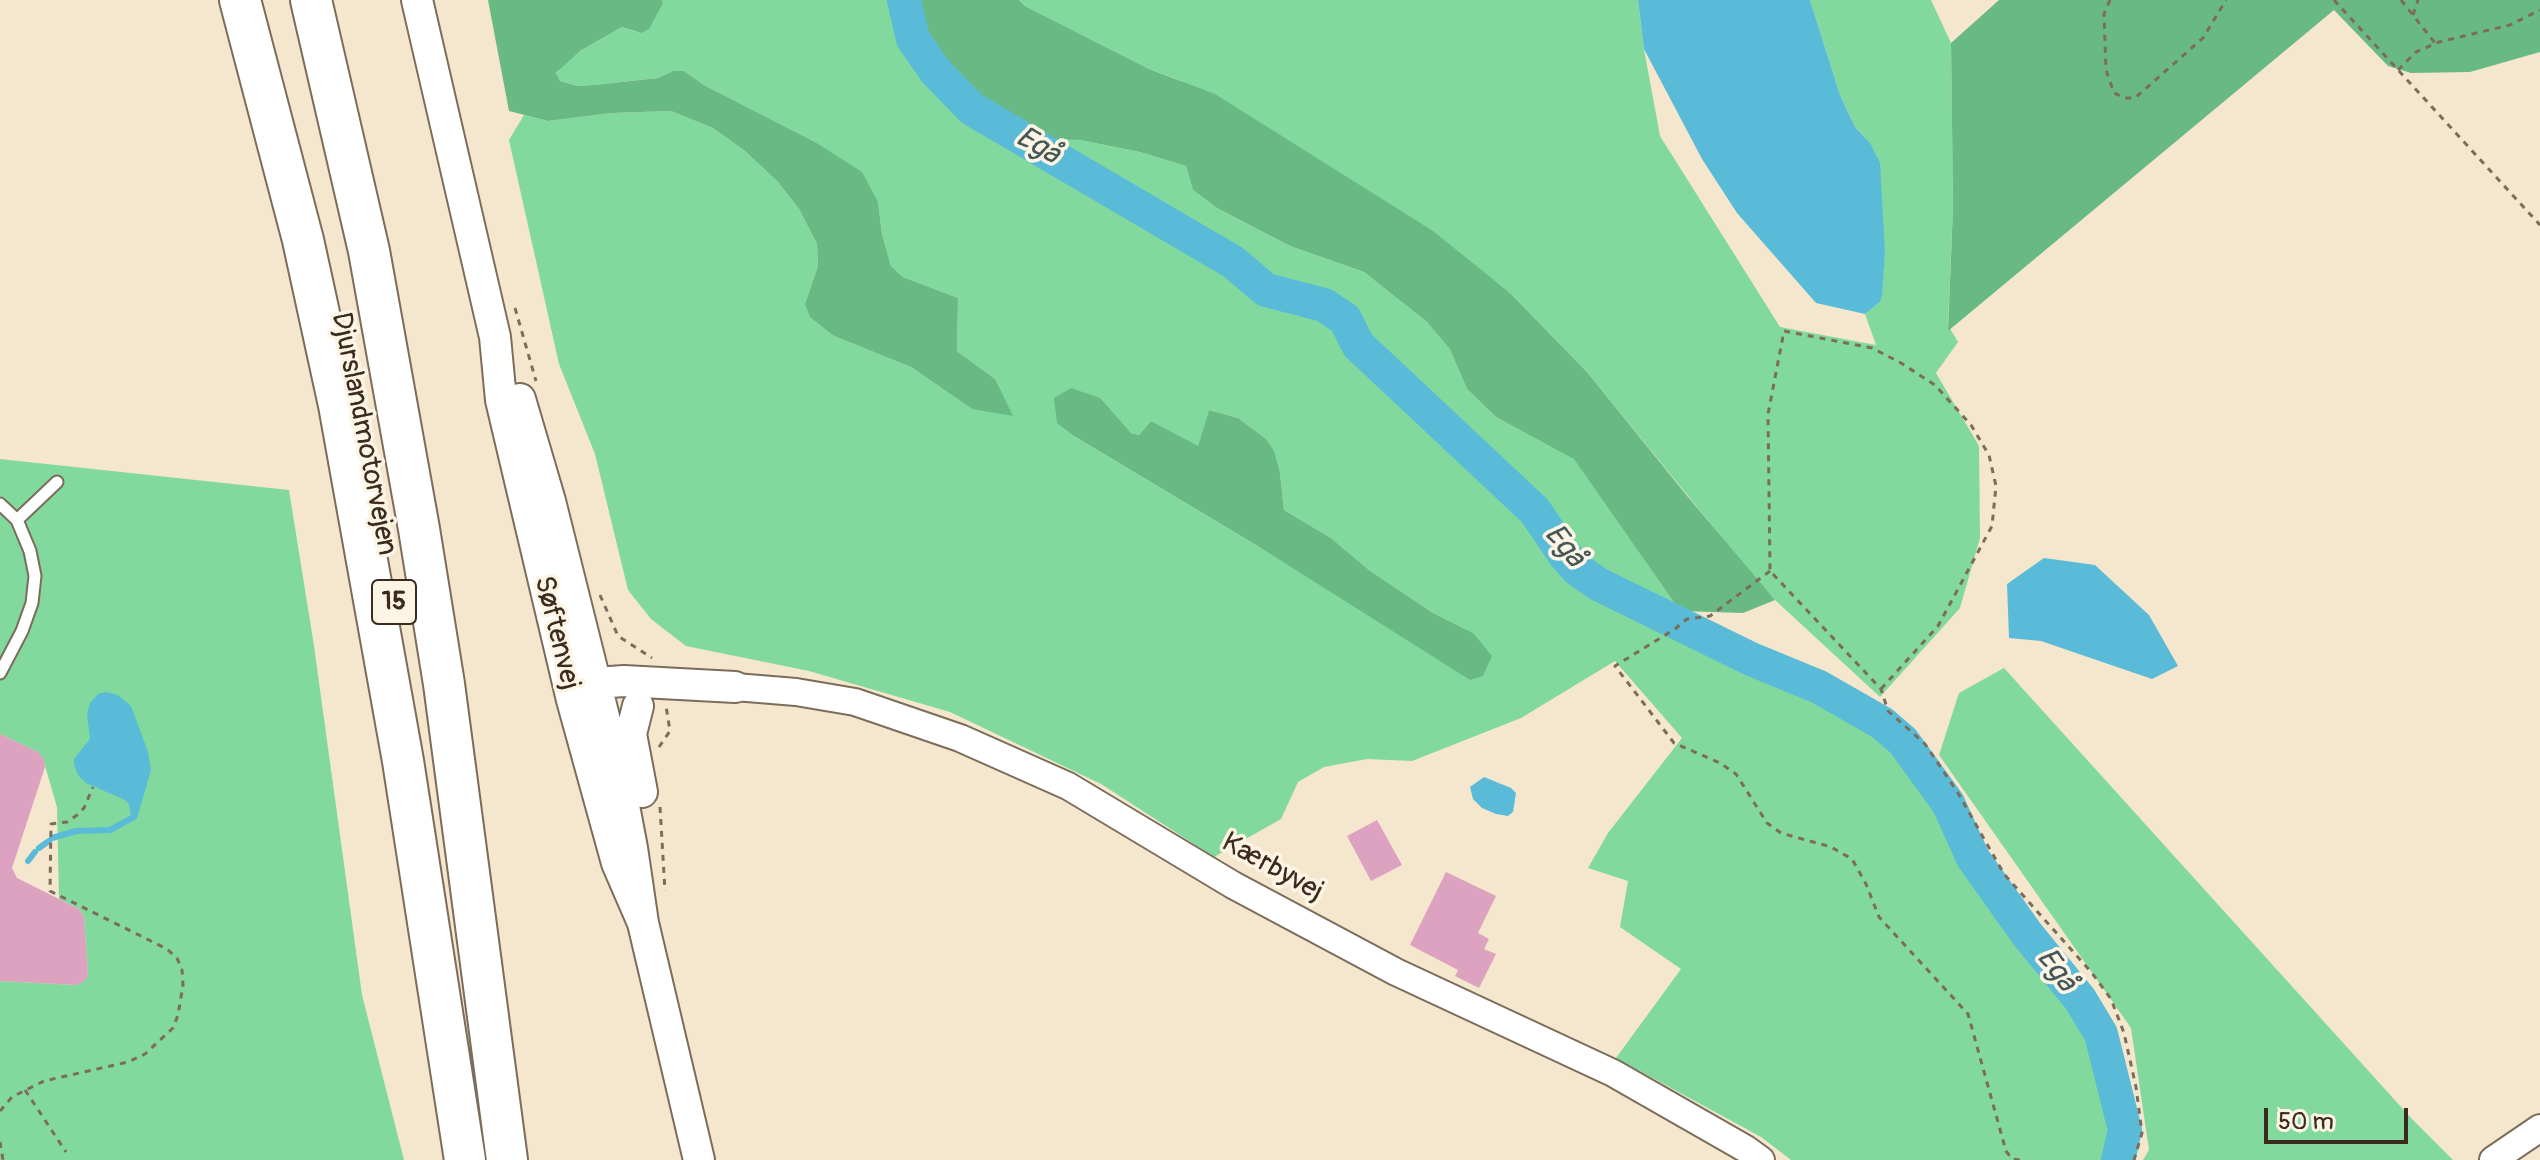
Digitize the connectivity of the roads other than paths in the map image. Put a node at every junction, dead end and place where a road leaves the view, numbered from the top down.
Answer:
1 (240, 0) edge
2 (263, 0) edge
3 (311, 0) edge
4 (321, 0) edge
5 (417, 0) edge
6 (339, 117) junction
7 (57, 482) dead end
8 (0, 504) edge
9 (17, 520) junction
10 (0, 673) edge
11 (735, 687) junction
12 (590, 698) junction
13 (638, 706) junction
14 (638, 889) junction
15 (643, 923) junction
16 (2540, 1128) edge
17 (467, 1160) edge
18 (507, 1160) edge
19 (699, 1160) edge
20 (1761, 1160) edge
21 (2493, 1160) edge

1 - 17 highway
2 - 17 highway, Djurslandmotorvejen / 15
3 - 6 highway, Djurslandmotorvejen / 15
4 - 6 highway
5 - 12 main road, Søftenvej
6 - 18 highway, Djurslandmotorvejen / 15
7 - 9 lane
8 - 9 lane
9 - 10 lane
11 - 12 main road
11 - 13 main road
11 - 20 street, Kærbyvej
12 - 13 main road
12 - 14 main road, Søftenvej
12 - 15 main road, Søftenvej
13 - 14 main road
14 - 15 main road, Søftenvej
15 - 19 main road, Søftenvej
16 - 21 street

